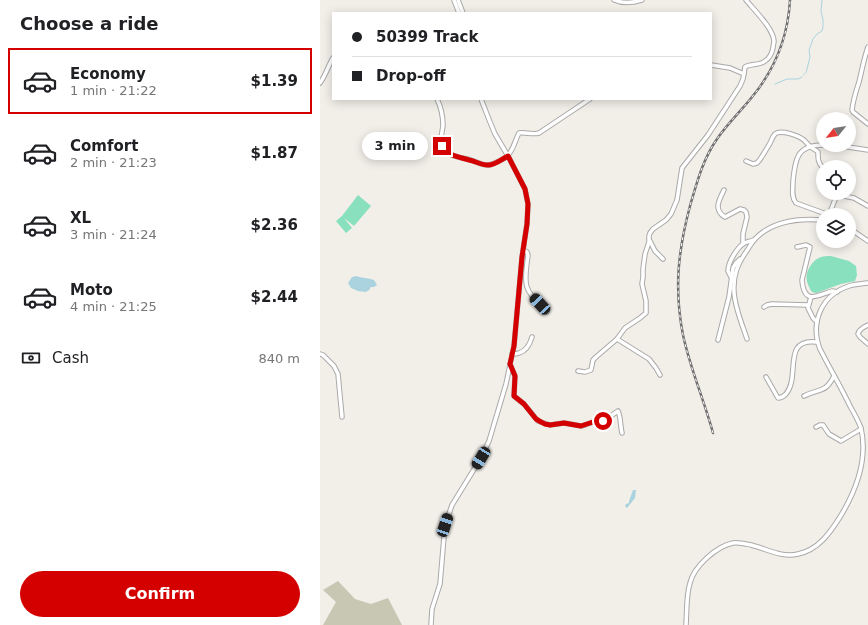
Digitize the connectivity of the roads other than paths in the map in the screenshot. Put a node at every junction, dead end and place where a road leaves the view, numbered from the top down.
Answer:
1 (454, 0) edge
2 (458, 0) edge
3 (614, 0) edge
4 (642, 0) edge
5 (746, 0) edge
6 (459, 12) edge
7 (463, 12) edge
8 (868, 47) edge
9 (332, 60) edge
10 (712, 65) edge
11 (744, 74) junction
12 (320, 83) edge
13 (437, 100) edge
14 (481, 100) edge
15 (588, 100) edge
16 (868, 124) edge
17 (809, 146) junction
18 (816, 146) edge
19 (856, 148) edge
20 (868, 150) edge
21 (508, 156) junction
22 (818, 160) edge
23 (746, 161) dead end
24 (724, 190) dead end
25 (868, 206) edge
26 (832, 208) edge
27 (816, 211) edge
28 (816, 220) edge
29 (856, 233) edge
30 (649, 236) junction
31 (755, 239) junction
32 (868, 241) edge
33 (743, 244) junction
34 (797, 247) dead end
35 (524, 250) junction
36 (663, 258) dead end
37 (742, 258) junction
38 (731, 277) junction
39 (868, 283) edge
40 (837, 292) junction
41 (811, 297) junction
42 (808, 305) junction
43 (764, 307) dead end
44 (547, 312) dead end
45 (817, 322) junction
46 (868, 325) edge
47 (532, 337) dead end
48 (617, 339) junction
49 (747, 339) dead end
50 (718, 340) dead end
51 (817, 342) junction
52 (868, 344) edge
53 (320, 354) edge
54 (512, 354) junction
55 (510, 364) junction
56 (578, 371) dead end
57 (660, 374) dead end
58 (834, 376) junction
59 (766, 377) dead end
60 (804, 396) dead end
61 (342, 417) dead end
62 (816, 427) dead end
63 (861, 429) junction
64 (622, 433) dead end
65 (431, 625) edge
66 (686, 625) edge

1 - 6 street
2 - 7 street
3 - 4 street
5 - 11 street
8 - 16 street
9 - 12 street
10 - 11 street
11 - 30 street
13 - 21 street
14 - 21 street
15 - 21 street
17 - 18 street
17 - 22 street
17 - 23 street
17 - 27 street
19 - 20 street
21 - 35 street
24 - 33 street
25 - 26 street
28 - 31 street
29 - 32 street
30 - 36 street
30 - 48 street
31 - 33 street
31 - 37 street
33 - 38 street
34 - 41 street
35 - 44 street
35 - 54 street
37 - 38 street
37 - 49 street
38 - 50 street
39 - 40 street
40 - 41 street
40 - 45 street
41 - 42 street
42 - 43 street
42 - 45 street
45 - 51 street
46 - 52 street
47 - 54 street
48 - 56 street
48 - 57 street
51 - 58 street
51 - 59 street
53 - 61 street
54 - 55 street
55 - 64 street
55 - 65 street
58 - 60 street
58 - 63 street
62 - 63 street
63 - 66 street

